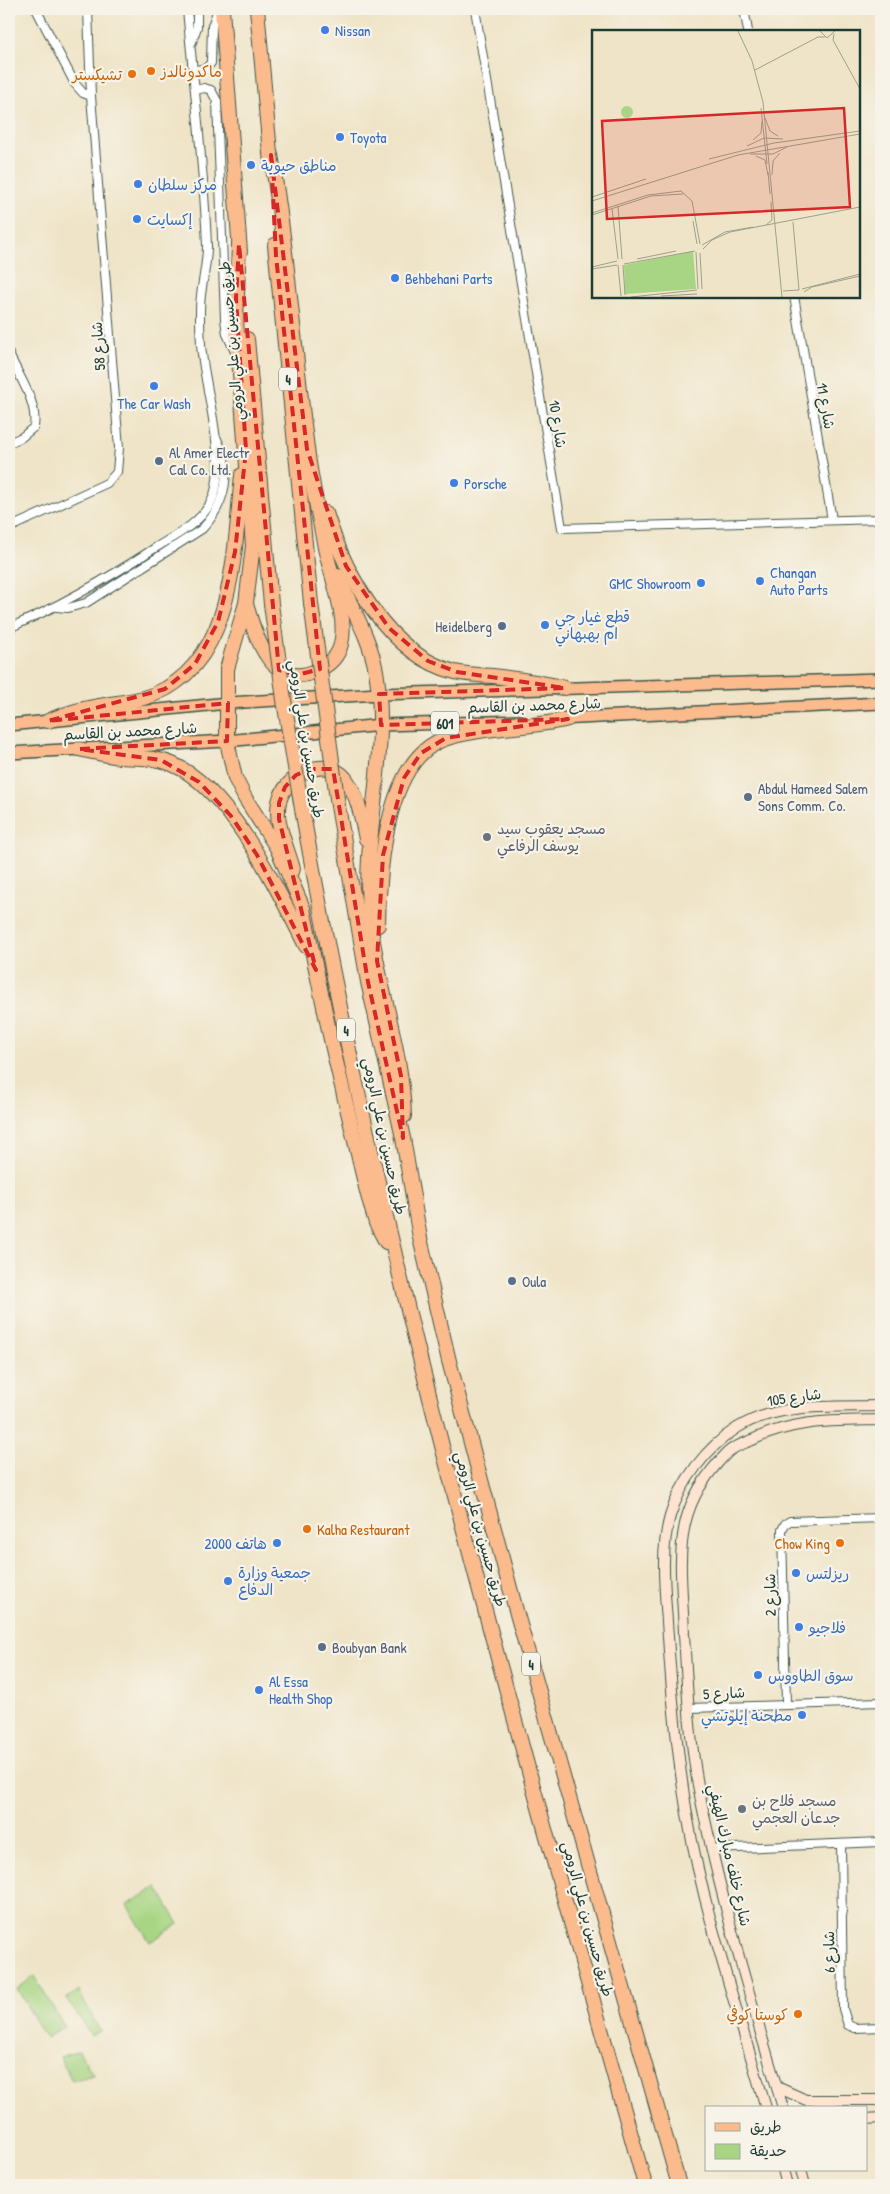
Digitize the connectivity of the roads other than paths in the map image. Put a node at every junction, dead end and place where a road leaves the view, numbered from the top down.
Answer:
1 (36, 9) edge
2 (88, 9) edge
3 (187, 9) edge
4 (197, 9) edge
5 (218, 9) edge
6 (222, 9) edge
7 (257, 9) edge
8 (475, 9) edge
9 (744, 9) edge
10 (748, 30) edge
11 (192, 42) junction
12 (195, 70) junction
13 (196, 90) junction
14 (91, 96) junction
15 (9, 138) edge
16 (9, 146) edge
17 (271, 155) junction
18 (239, 244) junction
19 (794, 298) edge
20 (9, 354) edge
21 (239, 359) junction
22 (9, 443) edge
23 (307, 449) junction
24 (246, 450) junction
25 (881, 519) edge
26 (832, 520) junction
27 (9, 528) edge
28 (321, 528) junction
29 (246, 603) junction
30 (9, 628) edge
31 (881, 679) edge
32 (564, 688) junction
33 (379, 694) junction
34 (228, 703) junction
35 (881, 703) edge
36 (800, 707) junction
37 (881, 708) edge
38 (568, 719) junction
39 (48, 721) junction
40 (10, 723) edge
41 (381, 725) junction
42 (227, 741) junction
43 (79, 749) junction
44 (9, 753) edge
45 (369, 854) junction
46 (303, 908) junction
47 (377, 961) junction
48 (316, 970) junction
49 (403, 1138) junction
50 (393, 1251) junction
51 (881, 1406) edge
52 (826, 1407) junction
53 (881, 1420) edge
54 (826, 1421) junction
55 (881, 1518) edge
56 (683, 1603) junction
57 (666, 1606) junction
58 (881, 1702) edge
59 (786, 1704) junction
60 (689, 1708) junction
61 (881, 1842) edge
62 (841, 1844) junction
63 (713, 1850) junction
64 (743, 1970) junction
65 (728, 1977) junction
66 (750, 1994) junction
67 (735, 2000) junction
68 (881, 2027) edge
69 (776, 2088) junction
70 (851, 2100) junction
71 (881, 2100) edge
72 (765, 2106) edge
73 (782, 2106) edge
74 (844, 2106) edge
75 (660, 2117) junction
76 (868, 2118) edge
77 (881, 2118) edge
78 (784, 2172) edge
79 (802, 2172) edge
80 (645, 2185) edge
81 (679, 2185) edge
82 (687, 2185) edge
83 (787, 2185) edge
84 (805, 2185) edge

1 - 14 street
2 - 14 street, شارع 58
3 - 11 street
4 - 11 street
5 - 12 street
6 - 18 highway, طريق حسين بن علي الرومي / 4
7 - 17 highway, طريق حسين بن علي الرومي / 4
8 - 26 street, شارع 10
9 - 10 street
11 - 12 street
12 - 13 street
13 - 21 street
13 - 30 street
14 - 27 street, شارع 58
15 - 16 street
17 - 23 highway
17 - 49 highway, طريق حسين بن علي الرومي / 4, bridge
18 - 21 highway
18 - 50 highway, طريق حسين بن علي الرومي / 4, bridge
19 - 26 street, شارع 11
20 - 22 street
21 - 24 highway
23 - 28 highway
23 - 32 highway
24 - 29 highway
24 - 39 highway
25 - 26 street, شارع 10
28 - 29 highway
28 - 33 highway
29 - 34 highway
31 - 32 main road, شارع محمد بن القاسم / 601
32 - 33 main road, شارع محمد بن القاسم / 601
33 - 34 main road, شارع محمد بن القاسم / 601
33 - 41 highway
34 - 39 main road, شارع محمد بن القاسم / 601
34 - 42 highway
35 - 36 main road, شارع محمد بن القاسم / 601
36 - 37 main road
36 - 38 main road, شارع محمد بن القاسم / 601
38 - 41 main road, شارع محمد بن القاسم / 601
38 - 47 highway
39 - 40 main road, شارع محمد بن القاسم / 601
41 - 42 main road, شارع محمد بن القاسم / 601
41 - 45 highway
42 - 43 main road, شارع محمد بن القاسم / 601
42 - 46 highway
43 - 44 main road, شارع محمد بن القاسم / 601
43 - 48 highway
45 - 46 highway
45 - 47 highway
46 - 48 highway
47 - 49 highway
48 - 50 highway
49 - 75 highway, طريق حسين بن علي الرومي / 4
50 - 80 highway, طريق حسين بن علي الرومي / 4
51 - 52 street, شارع 105
52 - 54 street
52 - 57 street, شارع 105
53 - 54 street, شارع 105
54 - 56 street, شارع 105
55 - 59 street, شارع 2
56 - 57 street
56 - 60 street, شارع خلف مبارك الهيفي
57 - 65 street, شارع خلف مبارك الهيفي
58 - 59 street, شارع 5
59 - 60 street, شارع 5
60 - 63 street, شارع خلف مبارك الهيفي
61 - 62 street
62 - 63 street
62 - 68 street, شارع 6
63 - 64 street, شارع خلف مبارك الهيفي
64 - 65 street
64 - 66 street, شارع خلف مبارك الهيفي
65 - 67 street, شارع خلف مبارك الهيفي
66 - 67 street
66 - 69 street, شارع خلف مبارك الهيفي
67 - 72 street, شارع خلف مبارك الهيفي
69 - 70 street
69 - 73 street, شارع خلف مبارك الهيفي
70 - 71 street
70 - 74 street
75 - 81 highway, طريق حسين بن علي الرومي / 4
75 - 82 highway
76 - 77 street
78 - 83 street
79 - 84 street

